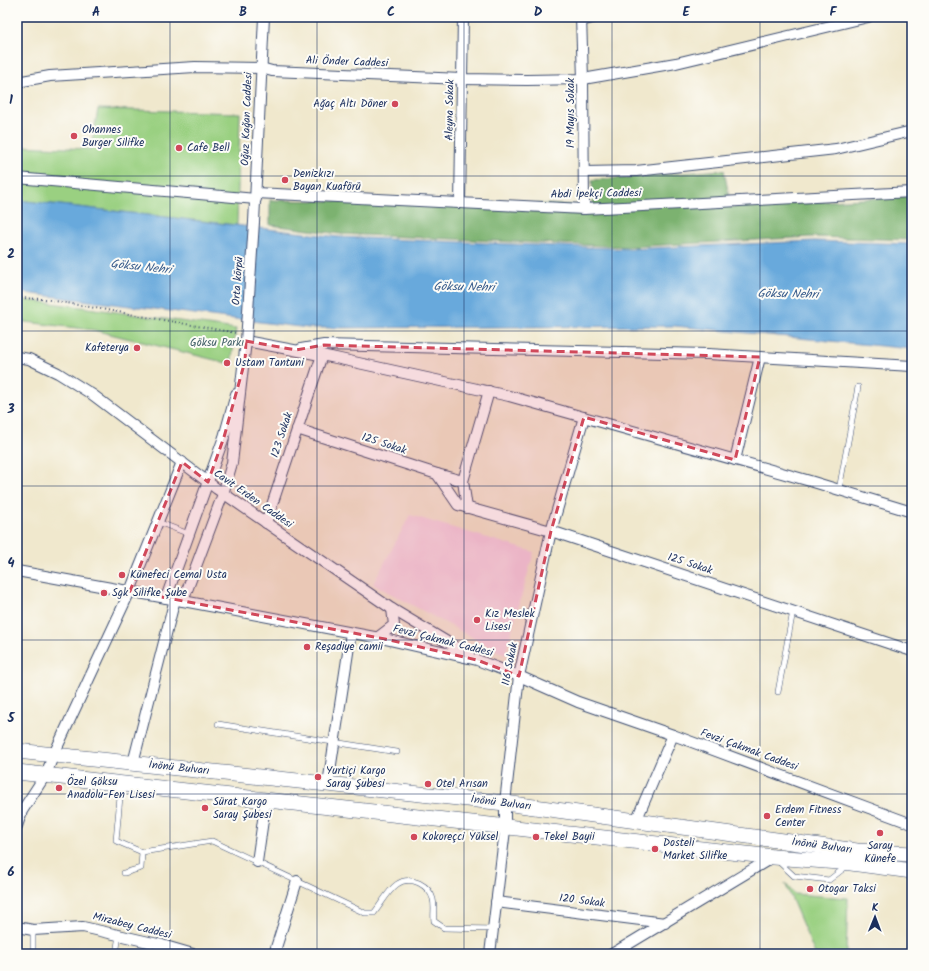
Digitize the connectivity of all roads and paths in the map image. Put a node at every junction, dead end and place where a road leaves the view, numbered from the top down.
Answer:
1 (264, 17) edge
2 (463, 17) edge
3 (596, 17) edge
4 (868, 17) edge
5 (581, 19) edge
6 (261, 68) junction
7 (462, 79) junction
8 (583, 79) junction
9 (17, 82) edge
10 (912, 131) edge
11 (584, 172) junction
12 (17, 178) edge
13 (912, 192) edge
14 (256, 196) junction
15 (460, 203) junction
16 (584, 209) junction
17 (254, 222) joint
18 (17, 298) edge
19 (235, 332) dead end
20 (246, 341) junction
21 (296, 350) junction
22 (322, 355) junction
23 (17, 357) edge
24 (760, 357) junction
25 (245, 361) junction
26 (912, 366) edge
27 (858, 387) dead end
28 (489, 392) junction
29 (584, 417) junction
30 (297, 429) junction
31 (735, 460) junction
32 (182, 462) junction
33 (437, 474) junction
34 (463, 481) junction
35 (208, 482) junction
36 (839, 490) junction
37 (223, 494) junction
38 (463, 506) junction
39 (912, 512) edge
40 (158, 522) junction
41 (266, 523) junction
42 (551, 530) junction
43 (189, 534) junction
44 (17, 571) edge
45 (130, 591) junction
46 (175, 599) junction
47 (392, 609) junction
48 (793, 612) junction
49 (351, 633) junction
50 (377, 638) junction
51 (912, 651) edge
52 (477, 660) junction
53 (519, 676) junction
54 (778, 692) dead end
55 (218, 724) dead end
56 (673, 735) junction
57 (334, 742) junction
58 (17, 751) edge
59 (397, 752) dead end
60 (54, 754) junction
61 (133, 763) junction
62 (17, 772) edge
63 (46, 774) junction
64 (122, 783) junction
65 (328, 784) junction
66 (266, 799) junction
67 (505, 803) junction
68 (636, 821) junction
69 (912, 824) edge
70 (17, 826) edge
71 (505, 826) junction
72 (142, 852) junction
73 (912, 854) edge
74 (774, 857) junction
75 (257, 862) junction
76 (912, 871) edge
77 (124, 873) dead end
78 (297, 881) junction
79 (496, 902) junction
80 (665, 923) junction
81 (17, 927) edge
82 (493, 929) junction
83 (33, 930) junction
84 (119, 935) junction
85 (33, 954) edge
86 (116, 954) edge
87 (192, 954) edge
88 (274, 954) edge
89 (490, 954) edge
90 (612, 954) edge

1 - 6 street, Oğuz Kağan Caddesi
2 - 7 street, Aleyna Sokak
3 - 5 street
4 - 8 street, Ali Önder Caddesi
5 - 8 street, 19 Mayıs Sokak
6 - 7 street, Ali Önder Caddesi
6 - 9 street, Ali Önder Caddesi
6 - 14 street, Oğuz Kağan Caddesi
7 - 8 street, Ali Önder Caddesi
7 - 15 street, Aleyna Sokak
8 - 11 street, 19 Mayıs Sokak
10 - 11 street
11 - 16 street, 19 Mayıs Sokak
12 - 14 street, Abdi İpekçi Caddesi
13 - 16 street, Abdi İpekçi Caddesi
14 - 15 street, Abdi İpekçi Caddesi
14 - 17 street, Oğuz Kağan Caddesi
15 - 16 street, Abdi İpekçi Caddesi
17 - 20 street, Orta körpü, bridge
18 - 19 path
20 - 21 street
20 - 25 street, Orta körpü
21 - 22 street
21 - 24 street
22 - 28 street
22 - 30 street, 123 Sokak
23 - 32 street, Cavit Erden Caddesi
24 - 26 street
24 - 31 street
25 - 35 street
25 - 37 street
27 - 36 lane
28 - 29 street
28 - 34 street
29 - 31 street
29 - 42 street, 116 Sokak
30 - 33 street, 125 Sokak
30 - 41 street, 123 Sokak
31 - 36 street
32 - 35 street, Cavit Erden Caddesi
32 - 40 street
33 - 34 street, 125 Sokak
33 - 38 street
34 - 38 street
35 - 37 street, Cavit Erden Caddesi
35 - 43 street
36 - 39 street
37 - 41 street, Cavit Erden Caddesi
37 - 46 street
38 - 42 street, 125 Sokak
40 - 43 lane
40 - 45 street
41 - 47 street, Cavit Erden Caddesi
42 - 48 street, 125 Sokak
42 - 53 street, 116 Sokak
43 - 46 street
44 - 45 street, Fevzi Çakmak Caddesi
45 - 46 street, Fevzi Çakmak Caddesi
45 - 60 street
46 - 49 street, Fevzi Çakmak Caddesi
46 - 61 street
47 - 50 street
47 - 52 street, Cavit Erden Caddesi
48 - 51 street, 125 Sokak
48 - 54 lane
49 - 50 street, Fevzi Çakmak Caddesi
49 - 57 street
50 - 52 street, Fevzi Çakmak Caddesi
52 - 53 street, Fevzi Çakmak Caddesi
53 - 56 street, Fevzi Çakmak Caddesi
53 - 67 street, 116 Sokak
55 - 57 lane
56 - 68 street
56 - 69 street, Fevzi Çakmak Caddesi
57 - 59 lane
57 - 65 street
58 - 60 main road, İnönü Bulvarı
60 - 61 main road, İnönü Bulvarı
60 - 63 street
61 - 65 main road, İnönü Bulvarı
62 - 63 main road, İnönü Bulvarı
63 - 64 main road, İnönü Bulvarı
63 - 70 street
64 - 66 main road, İnönü Bulvarı
64 - 72 lane
65 - 67 main road, İnönü Bulvarı
66 - 71 main road, İnönü Bulvarı
66 - 75 street
67 - 68 main road, İnönü Bulvarı
67 - 71 street, 116 Sokak
68 - 73 main road, İnönü Bulvarı
71 - 74 main road, İnönü Bulvarı
71 - 79 street, 116 Sokak
72 - 75 lane
72 - 77 lane
74 - 76 main road, İnönü Bulvarı
74 - 80 street
75 - 78 lane
78 - 82 lane
78 - 88 street
79 - 80 street, 120 Sokak
79 - 82 street, 116 Sokak
80 - 90 street
81 - 83 street, Mirzabey Caddesi
82 - 89 street, 116 Sokak
83 - 84 street, Mirzabey Caddesi
83 - 85 lane
84 - 86 lane
84 - 87 street, Mirzabey Caddesi

